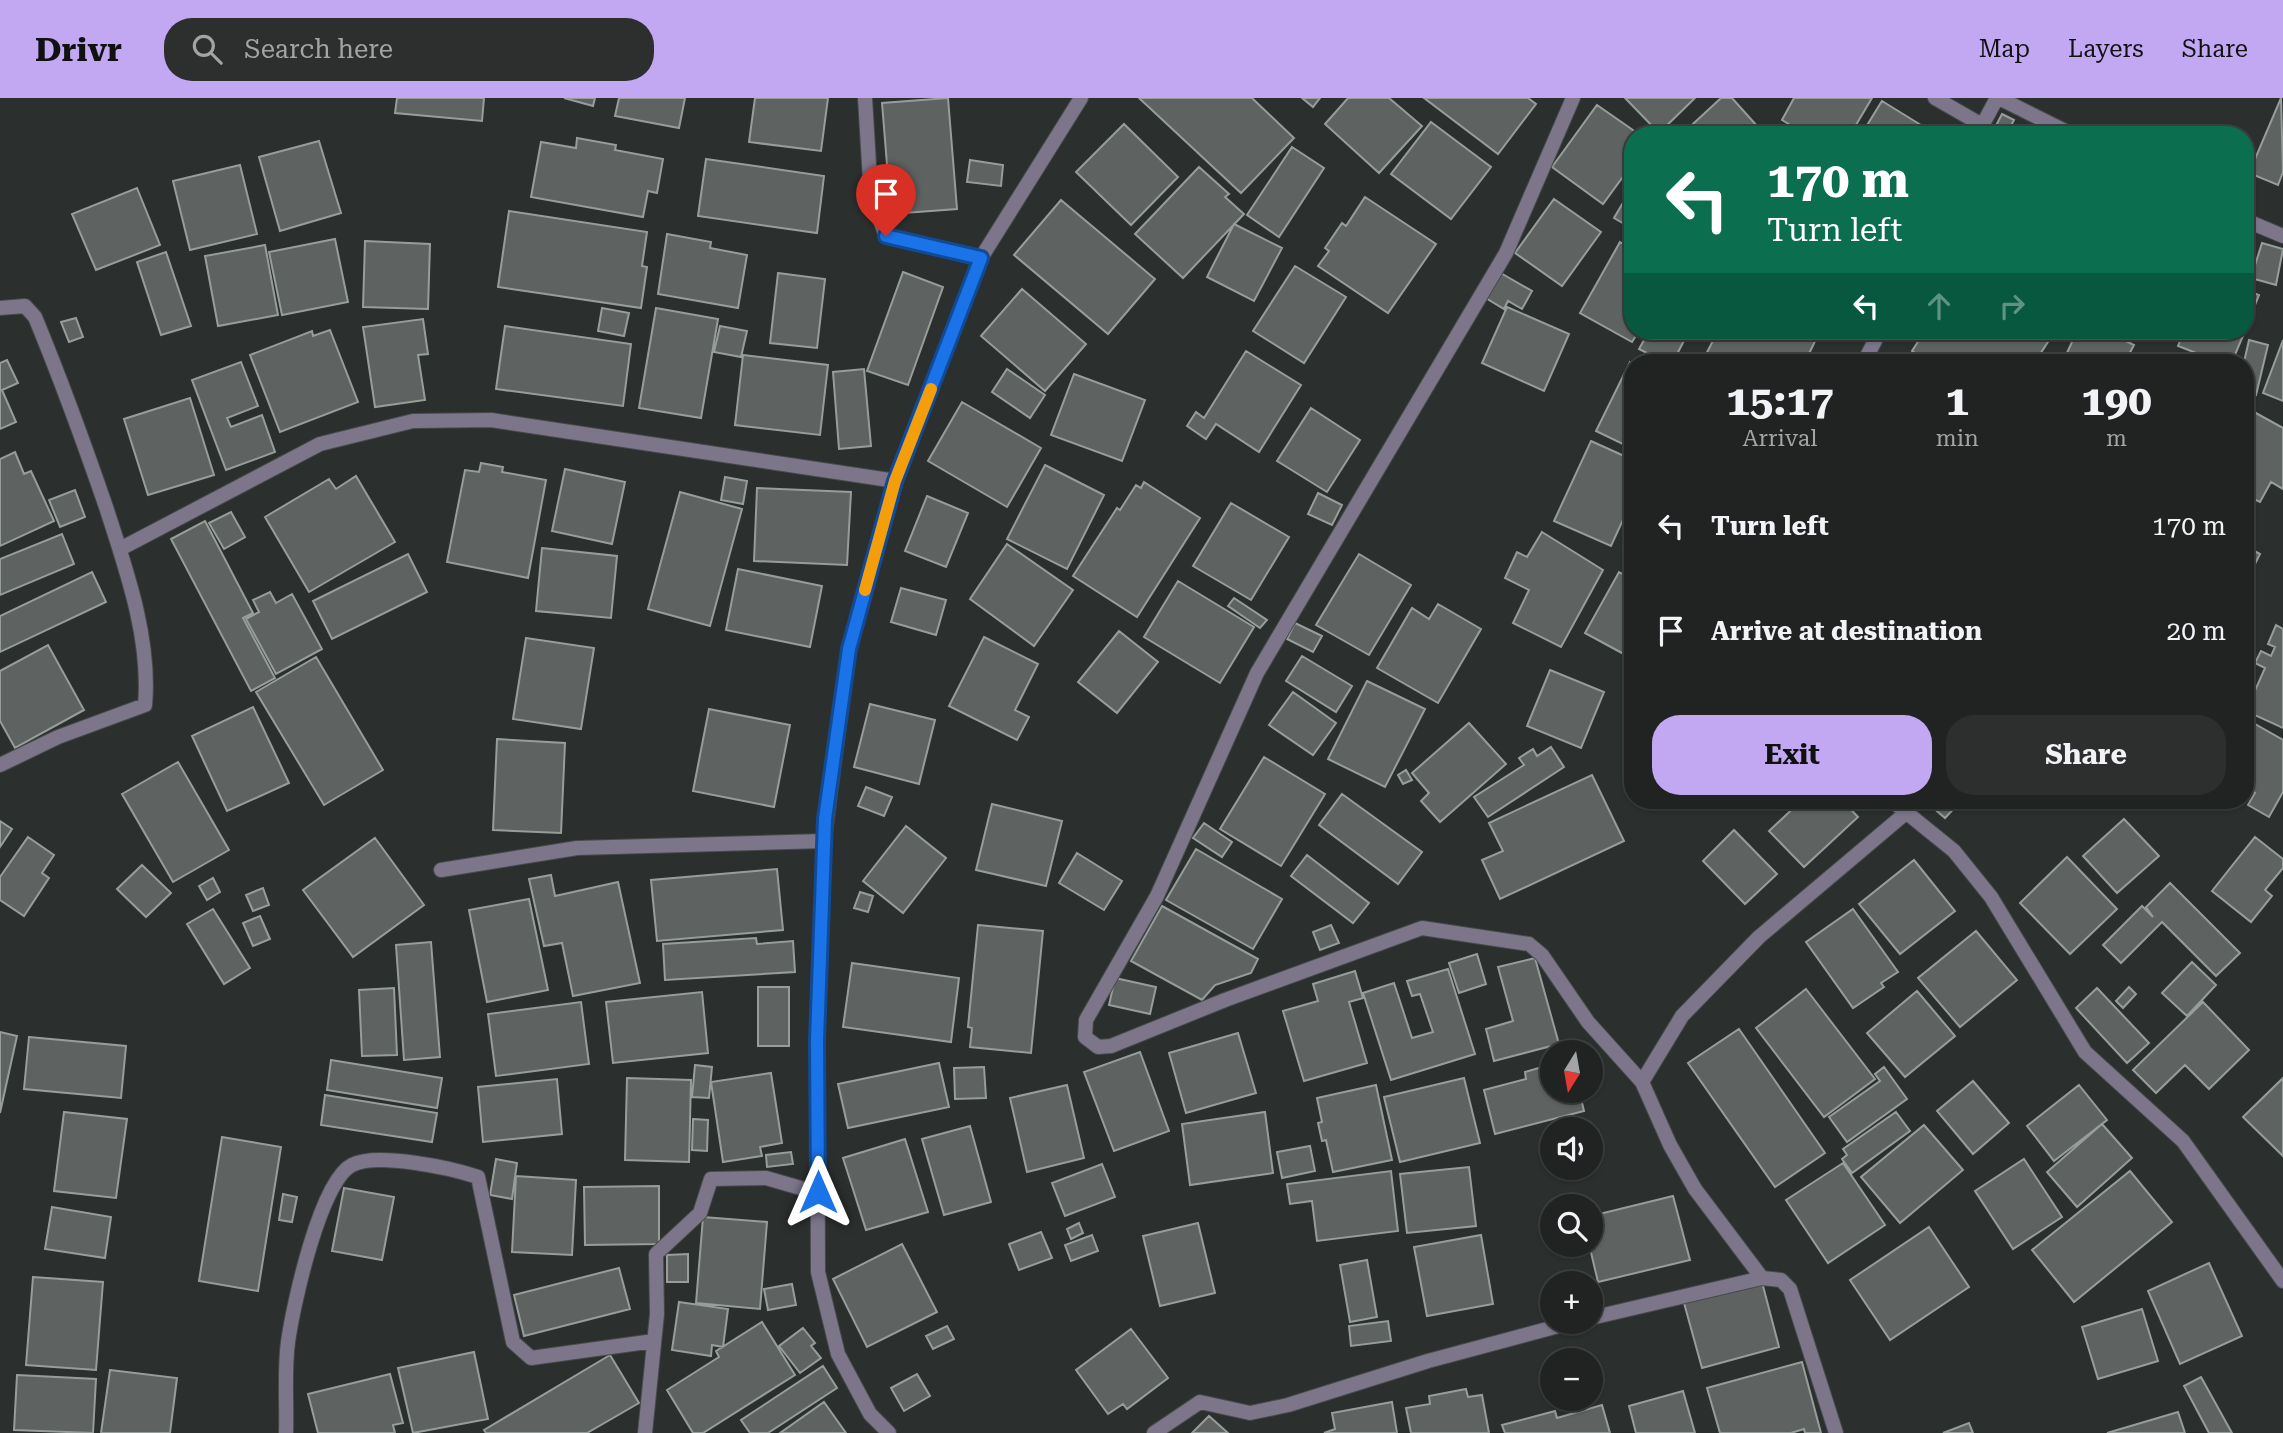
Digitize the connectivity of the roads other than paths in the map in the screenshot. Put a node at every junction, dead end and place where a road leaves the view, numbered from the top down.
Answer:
1 (865, 98) edge
2 (1081, 98) edge
3 (1573, 98) edge
4 (1934, 98) edge
5 (1998, 98) edge
6 (1974, 126) edge
7 (1982, 126) edge
8 (2055, 126) edge
9 (2254, 224) edge
10 (2283, 236) edge
11 (981, 258) junction
12 (0, 307) edge
13 (895, 481) junction
14 (120, 549) junction
15 (0, 765) edge
16 (1903, 809) edge
17 (1907, 812) junction
18 (824, 841) junction
19 (441, 870) dead end
20 (1642, 1082) junction
21 (818, 1192) junction
22 (1762, 1278) junction
23 (2283, 1281) edge
24 (1603, 1315) edge
25 (1540, 1331) edge
26 (654, 1342) junction
27 (286, 1433) edge
28 (645, 1433) edge
29 (889, 1433) edge
30 (1154, 1433) edge
31 (1836, 1433) edge

1 - 11 street
2 - 11 street
3 - 20 street
4 - 6 street
5 - 7 street
5 - 8 street
9 - 10 street
11 - 13 street
12 - 14 street
13 - 14 street
13 - 18 street
14 - 15 street
16 - 17 street
17 - 20 street
17 - 23 street
18 - 19 street
18 - 21 street
20 - 22 street
21 - 26 street
21 - 29 street
22 - 24 street
22 - 31 street
25 - 30 street
26 - 27 street
26 - 28 street

